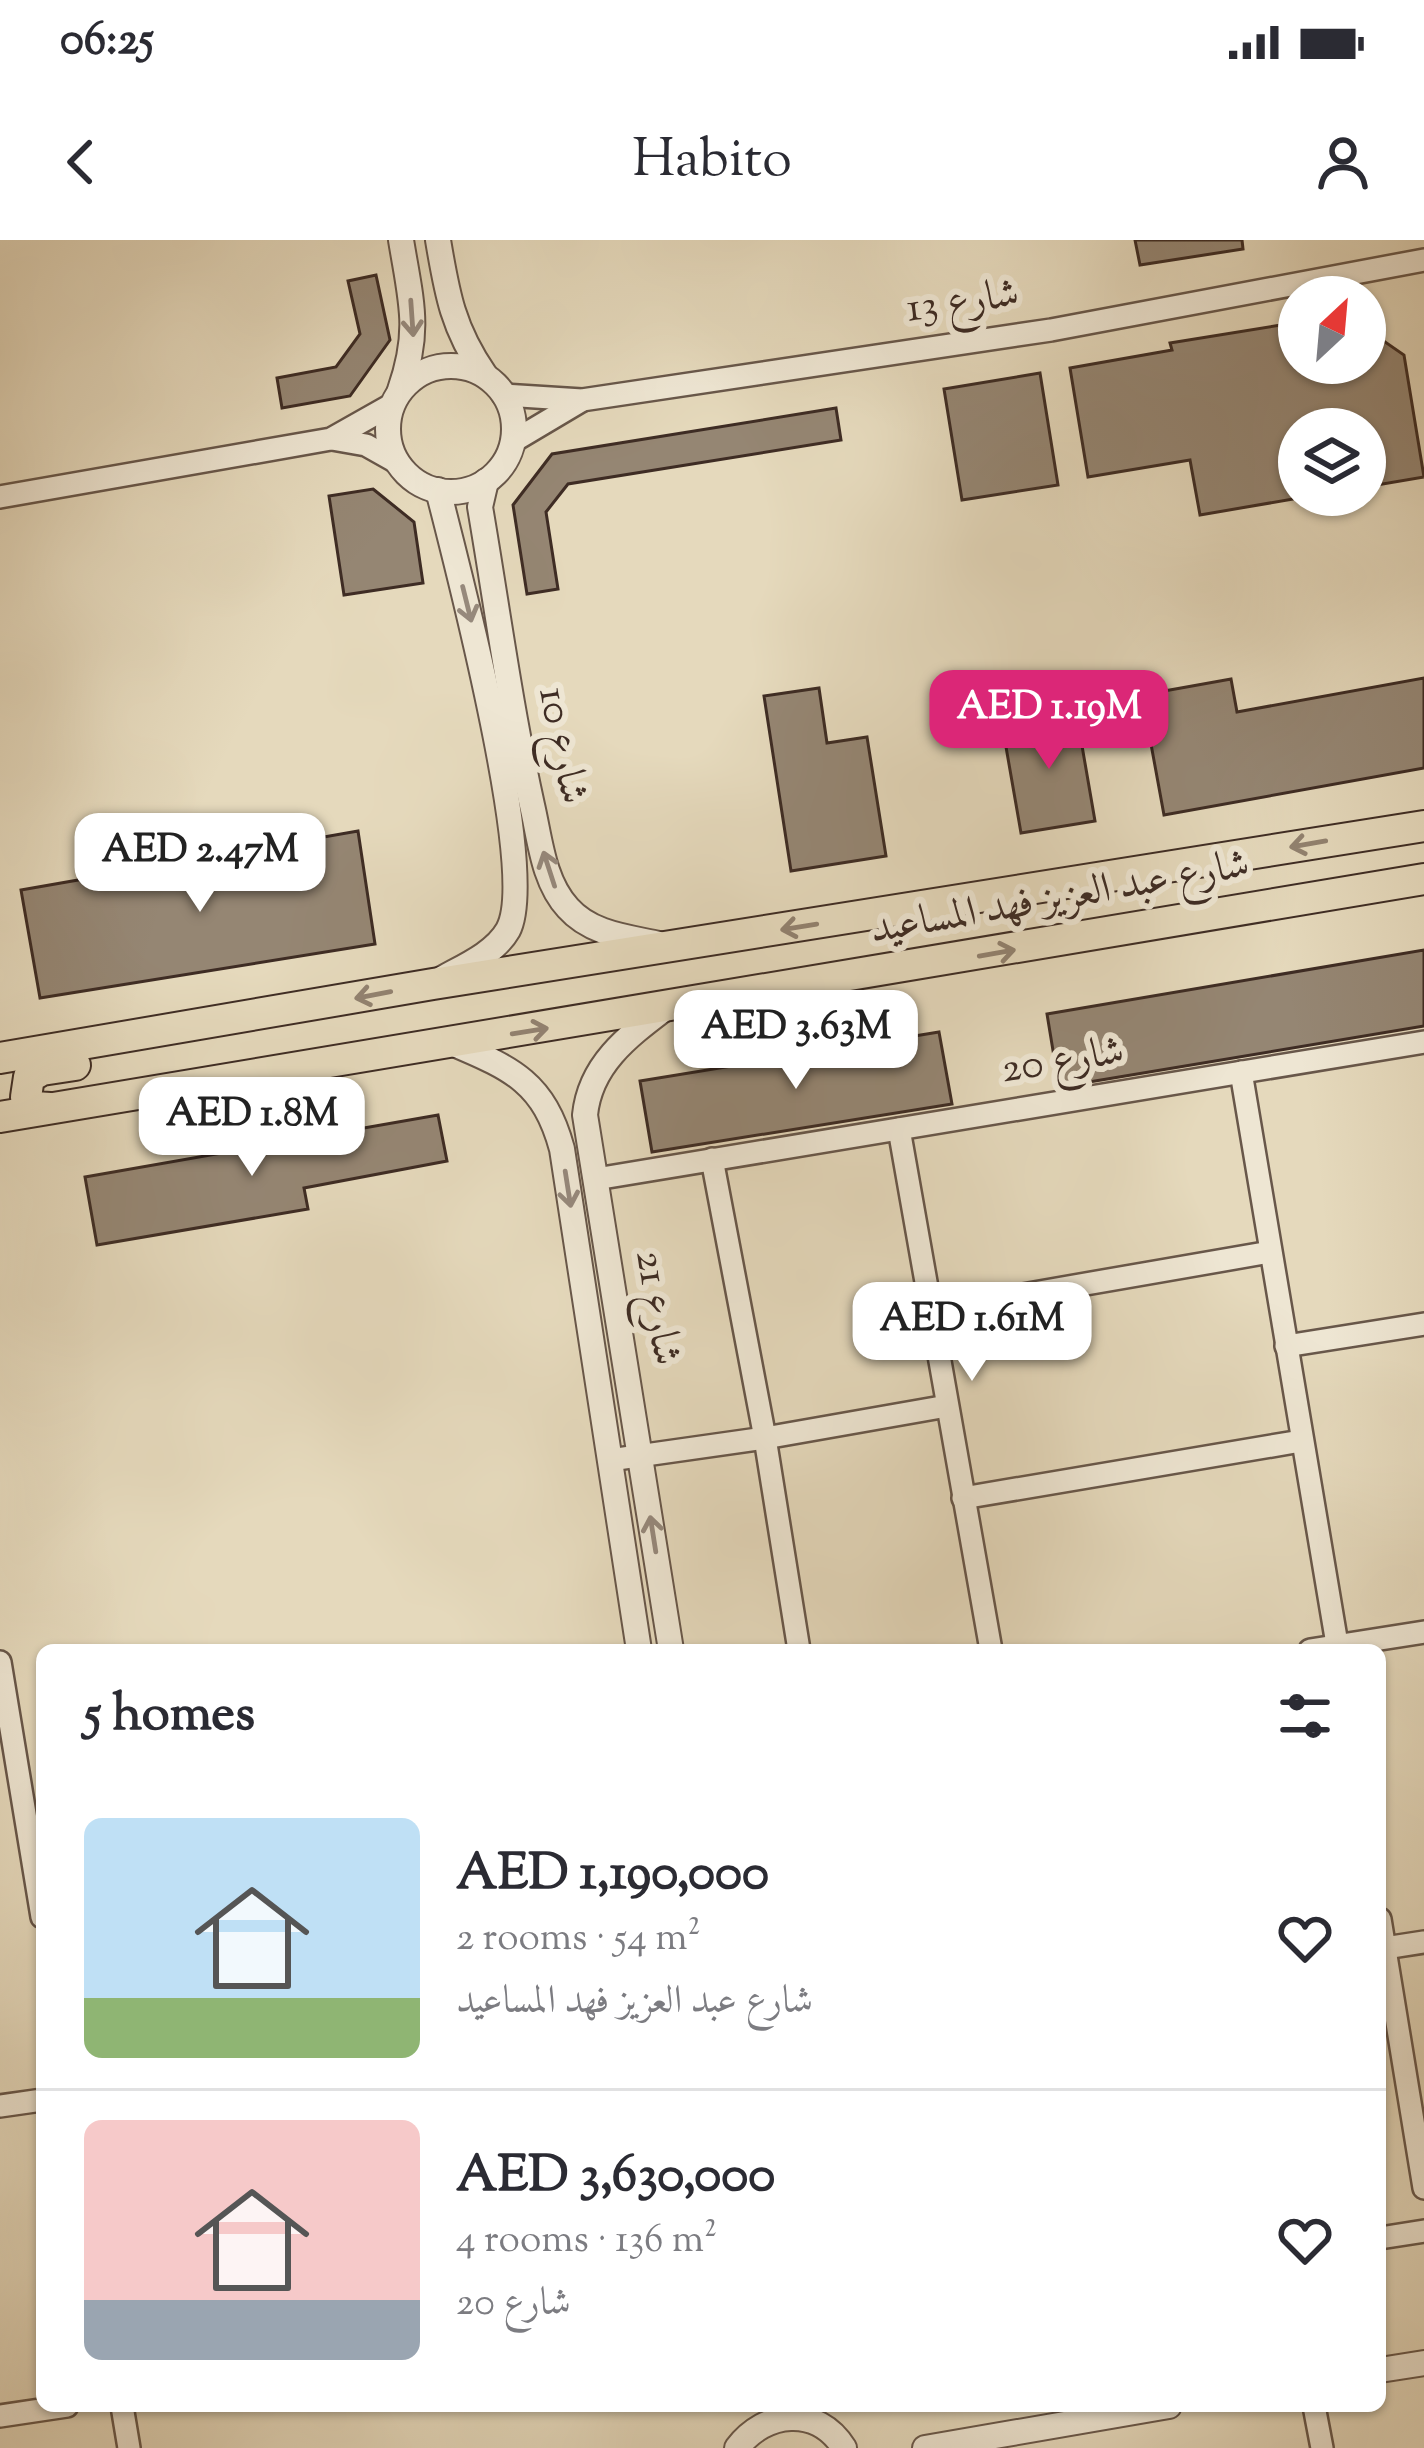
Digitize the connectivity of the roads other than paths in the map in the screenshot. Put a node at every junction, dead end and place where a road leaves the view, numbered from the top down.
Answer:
1 (401, 240) edge
2 (438, 240) edge
3 (1424, 260) edge
4 (495, 386) junction
5 (396, 398) junction
6 (582, 400) junction
7 (331, 439) junction
8 (512, 442) junction
9 (398, 463) junction
10 (486, 481) junction
11 (439, 490) junction
12 (0, 497) edge
13 (1424, 826) edge
14 (1424, 879) edge
15 (673, 948) junction
16 (434, 983) junction
17 (664, 1009) junction
18 (287, 1011) junction
19 (1424, 1042) edge
20 (454, 1044) junction
21 (0, 1058) edge
22 (1241, 1072) junction
23 (50, 1108) junction
24 (0, 1118) edge
25 (899, 1129) junction
26 (712, 1160) junction
27 (596, 1179) junction
28 (1270, 1252) junction
29 (930, 1311) junction
30 (1424, 1324) edge
31 (1286, 1346) junction
32 (946, 1406) junction
33 (765, 1438) junction
34 (1301, 1442) junction
35 (640, 1457) junction
36 (610, 1460) junction
37 (962, 1498) junction
38 (1424, 1632) edge
39 (638, 1644) edge
40 (670, 1644) edge
41 (798, 1644) edge
42 (990, 1644) edge
43 (1336, 1644) edge
44 (1359, 1644) edge
45 (0, 1662) edge
46 (36, 1881) edge
47 (1424, 1942) edge
48 (1386, 1948) edge
49 (1386, 1980) edge
50 (1390, 2044) edge
51 (36, 2101) edge
52 (0, 2106) edge
53 (1424, 2188) edge
54 (1424, 2231) edge
55 (1386, 2237) edge
56 (1424, 2363) edge
57 (1386, 2370) edge
58 (36, 2411) edge
59 (123, 2412) edge
60 (814, 2412) edge
61 (1133, 2412) edge
62 (1315, 2412) edge
63 (0, 2416) edge
64 (748, 2428) edge
65 (826, 2428) junction
66 (129, 2448) edge
67 (844, 2448) edge
68 (925, 2448) edge
69 (1322, 2448) edge

1 -> 5 street
2 - 4 street
3 - 6 street, شارع 13
4 - 5 street
4 - 6 street, شارع 13
4 - 8 street
5 - 7 street
5 - 9 street
6 - 8 street, شارع 13
7 - 9 street
7 - 12 street
8 - 10 street
9 - 11 street
10 - 11 street
15 -> 10 street, شارع 10
11 -> 16 street, شارع 10
13 -> 15 main road, شارع عبد العزيز فهد المساعيد
17 -> 14 main road, شارع عبد العزيز فهد المساعيد
15 - 16 main road, شارع عبد العزيز فهد المساعيد
16 -> 18 main road, شارع عبد العزيز فهد المساعيد
20 -> 17 main road, شارع عبد العزيز فهد المساعيد
17 - 27 street, شارع 21
18 - 21 main road, شارع عبد العزيز فهد المساعيد
18 - 23 main road
19 - 22 street, شارع 20
20 - 23 main road, شارع عبد العزيز فهد المساعيد
20 -> 36 street, شارع 21
22 - 25 street, شارع 20
22 - 28 street
23 - 24 main road, شارع عبد العزيز فهد المساعيد
25 - 26 street, شارع 20
25 - 29 street
26 - 27 street, شارع 20
26 - 33 street
27 - 35 street, شارع 21
28 - 29 street
28 - 31 street
29 - 32 street
30 - 31 street
31 - 34 street
32 - 33 street
32 - 37 street
33 - 35 street
33 - 41 street
34 - 37 street
34 - 43 street
35 - 36 street
40 -> 35 street, شارع 21
36 - 39 street, شارع 21
37 - 42 street
38 - 44 street
45 - 46 street
47 - 48 street
49 - 50 street
50 - 53 street
51 - 52 street
54 - 55 street
56 - 57 street
58 - 63 street
59 - 66 street
60 - 65 street
61 - 68 street
62 - 69 street
64 - 65 street
65 - 67 street

